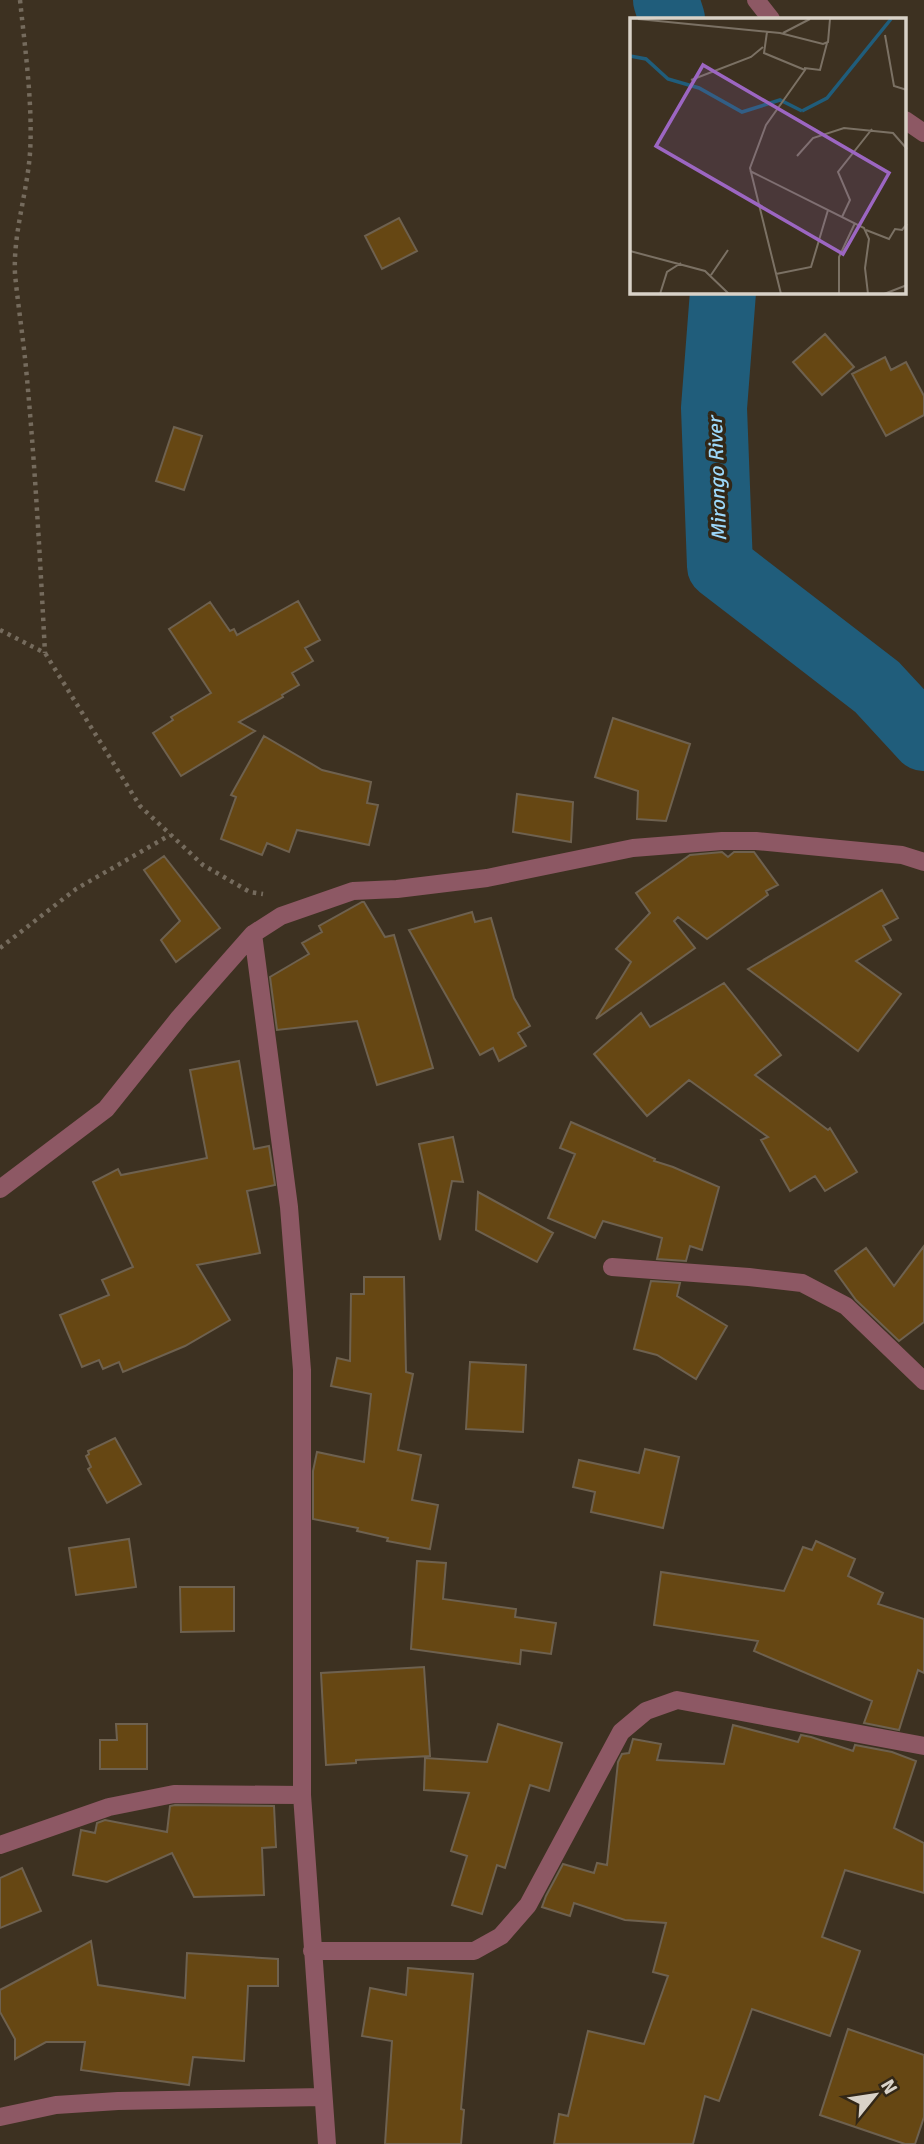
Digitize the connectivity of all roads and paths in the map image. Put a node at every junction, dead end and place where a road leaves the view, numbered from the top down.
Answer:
1 (20, 0) edge
2 (757, 0) edge
3 (770, 18) edge
4 (906, 121) edge
5 (924, 133) edge
6 (0, 630) edge
7 (45, 653) junction
8 (170, 835) junction
9 (924, 862) edge
10 (315, 904) junction
11 (253, 934) junction
12 (0, 948) edge
13 (0, 1189) edge
14 (612, 1267) dead end
15 (924, 1381) edge
16 (924, 1745) edge
17 (302, 1796) junction
18 (0, 1845) edge
19 (312, 1951) junction
20 (323, 2097) junction
21 (0, 2117) edge
22 (327, 2144) edge

1 - 7 path
2 - 3 street
4 - 5 street
6 - 7 path
7 - 8 path
8 - 10 path
8 - 12 path
9 - 10 street
10 - 11 street
11 - 13 street
11 - 17 street
14 - 15 street
16 - 19 street
17 - 18 street
17 - 19 street
19 - 20 street
20 - 21 street
20 - 22 street

